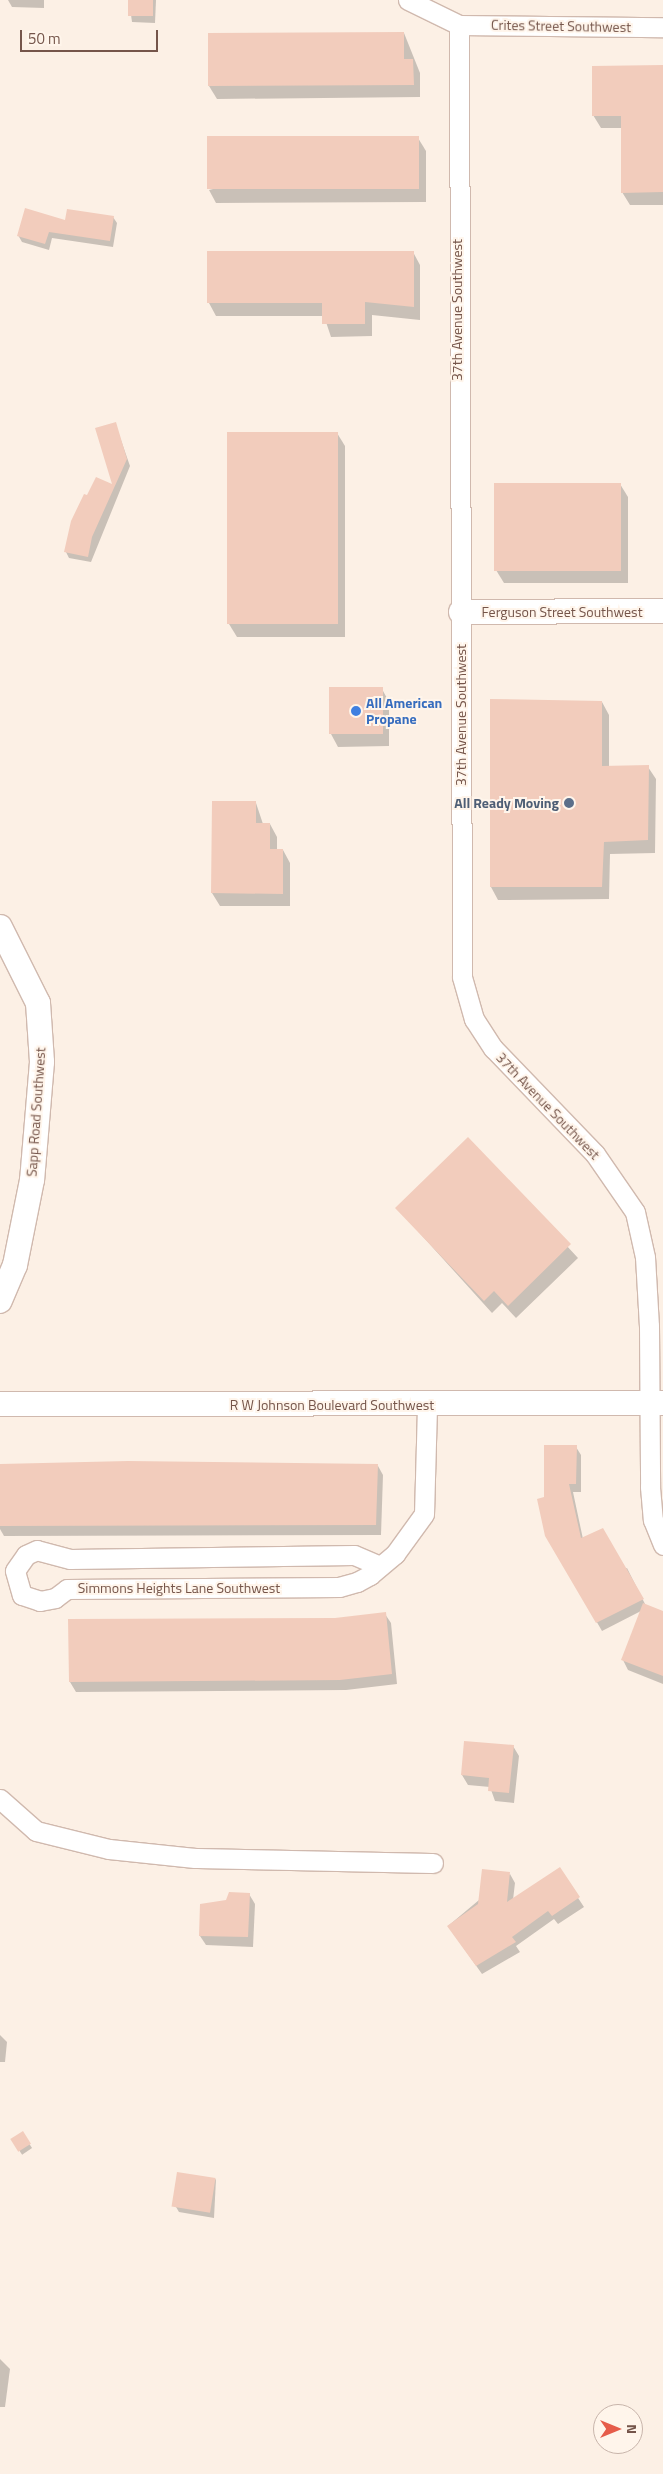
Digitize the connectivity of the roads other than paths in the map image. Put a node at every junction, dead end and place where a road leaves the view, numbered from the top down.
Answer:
1 (408, 0) edge
2 (459, 25) junction
3 (663, 27) edge
4 (663, 611) edge
5 (462, 612) junction
6 (0, 927) edge
7 (0, 1301) edge
8 (657, 1403) edge
9 (0, 1404) edge
10 (427, 1406) junction
11 (663, 1545) edge
12 (380, 1566) junction
13 (0, 1798) edge
14 (433, 1863) dead end

1 - 2 street
2 - 3 street, Crites Street Southwest
2 - 5 street, 37th Avenue Southwest
4 - 5 street, Ferguson Street Southwest
5 - 8 street, 37th Avenue Southwest
6 - 7 street, Sapp Road Southwest
8 - 10 street, R W Johnson Boulevard Southwest
8 - 11 street, 37th Avenue Southwest
9 - 10 street, R W Johnson Boulevard Southwest
10 - 12 street, Simmons Heights Lane Southwest
12 - 12 street, Simmons Heights Lane Southwest
13 - 14 street

